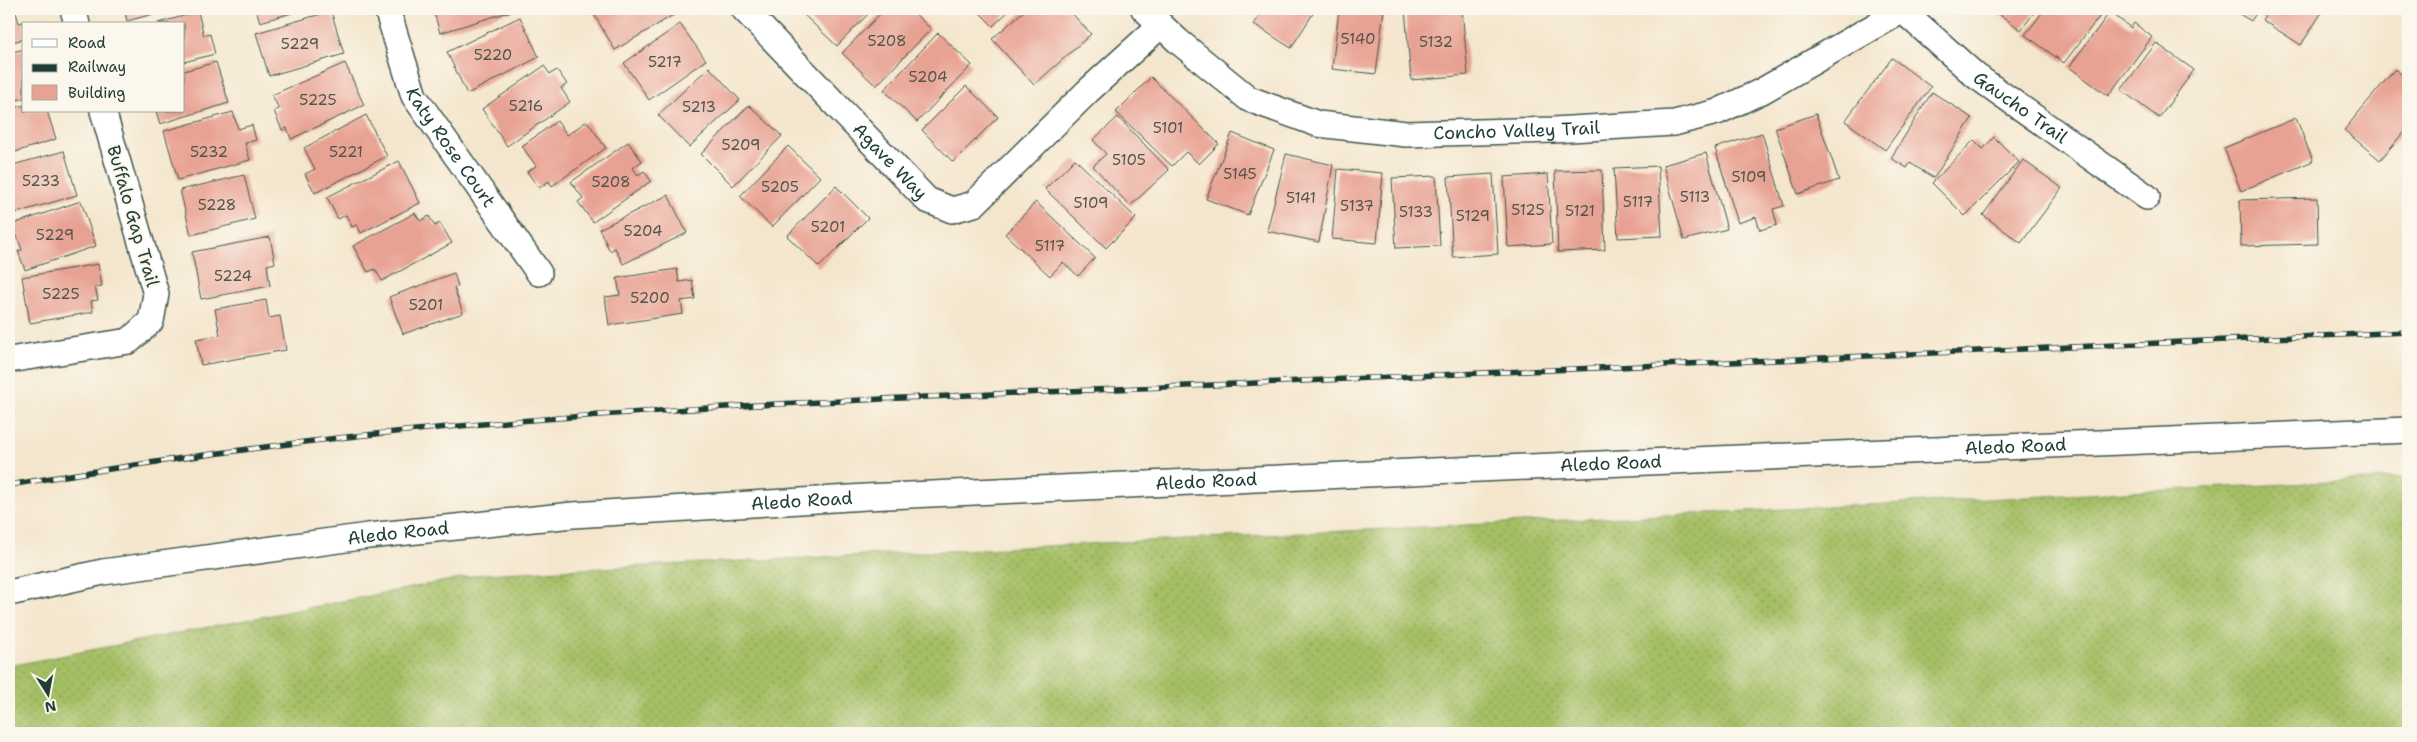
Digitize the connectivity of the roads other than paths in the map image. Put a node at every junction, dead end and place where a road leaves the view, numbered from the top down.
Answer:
1 (73, 9) edge
2 (387, 9) edge
3 (744, 9) edge
4 (1901, 10) edge
5 (1153, 17) edge
6 (76, 22) edge
7 (103, 112) edge
8 (2147, 198) dead end
9 (539, 273) dead end
10 (9, 360) edge
11 (2408, 430) edge
12 (9, 593) edge

1 - 6 street
2 - 9 street, Katy Rose Court
3 - 5 street, Agave Way
4 - 5 street, Concho Valley Trail
4 - 8 street, Gaucho Trail
7 - 10 street, Buffalo Gap Trail
11 - 12 street, Aledo Road

